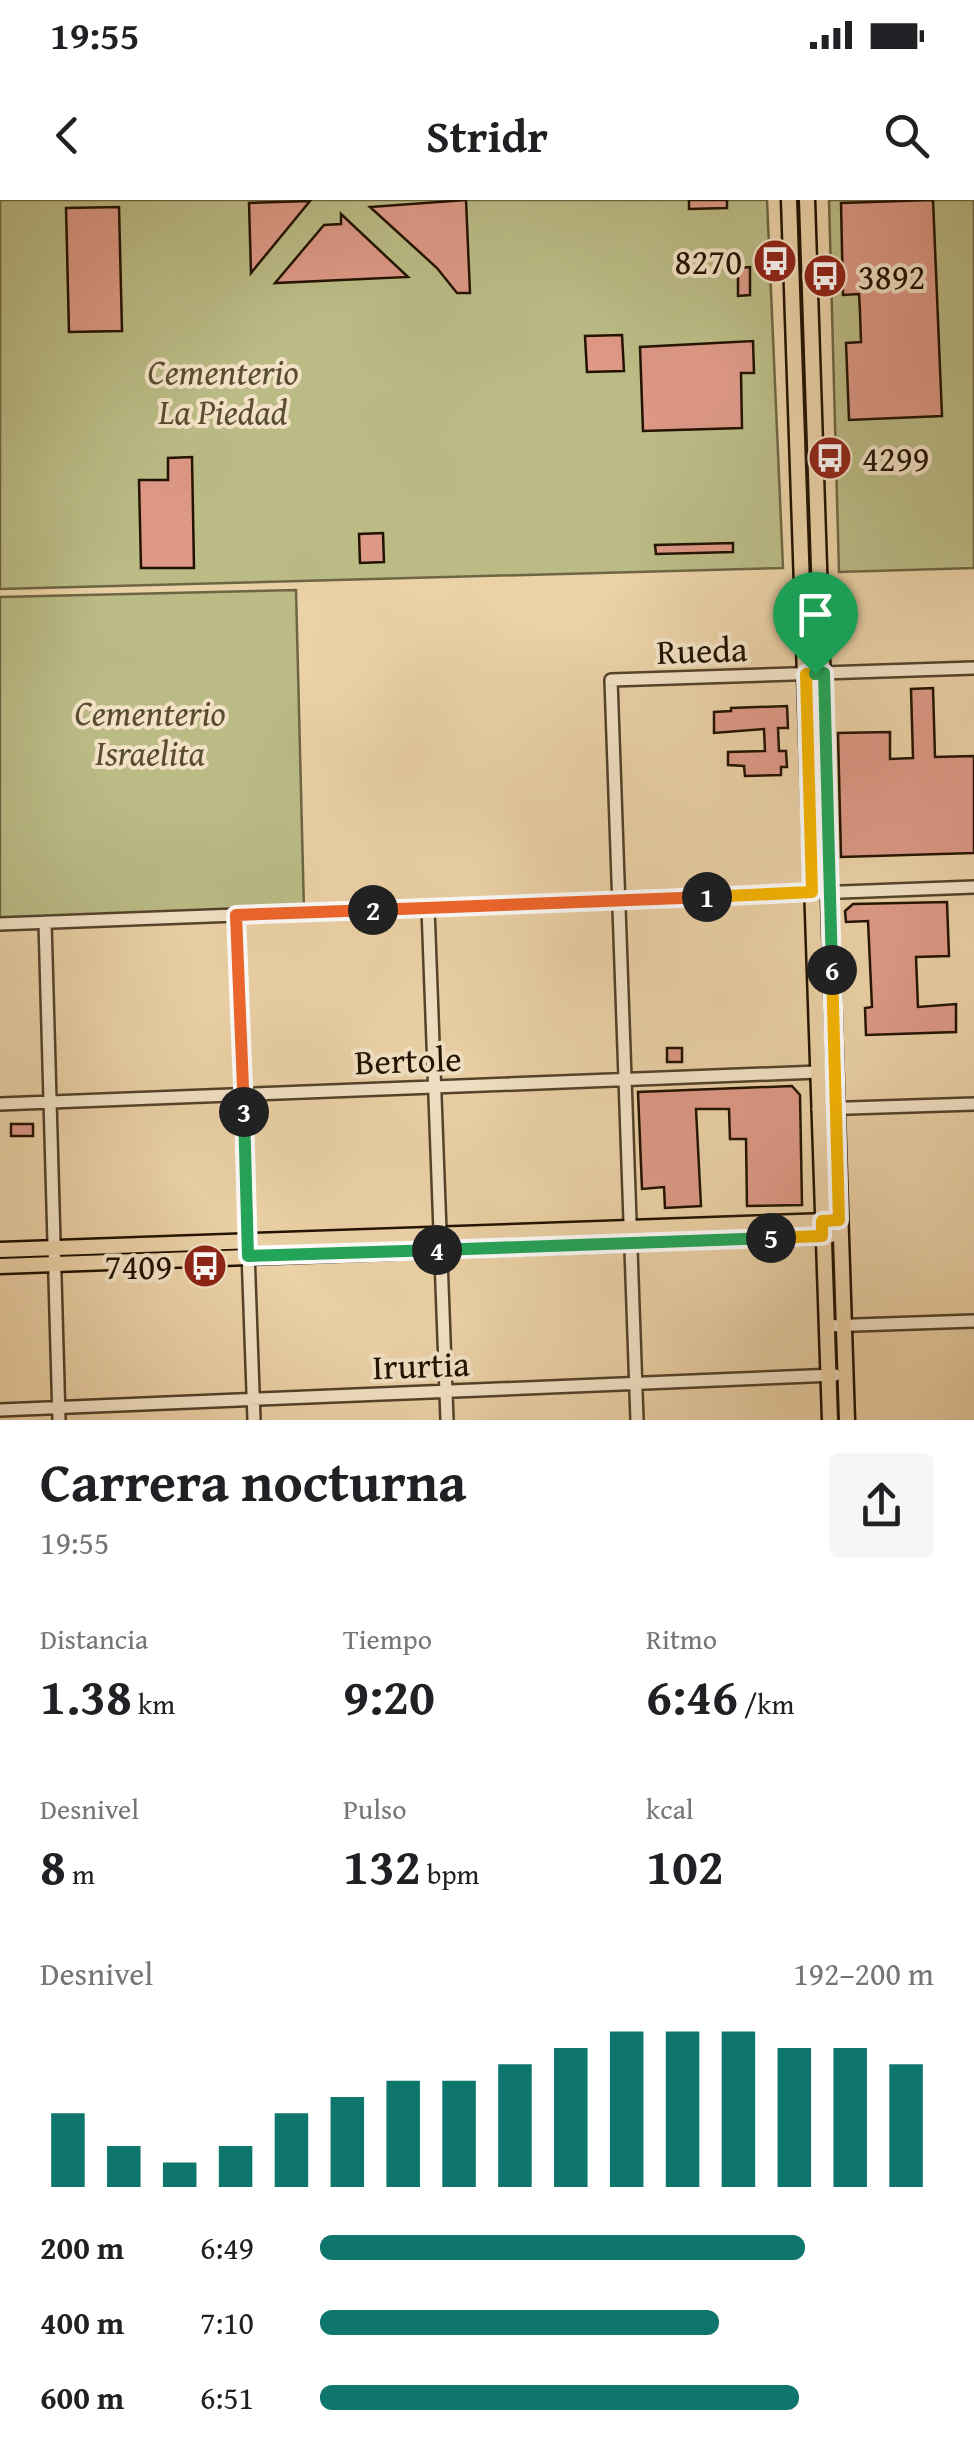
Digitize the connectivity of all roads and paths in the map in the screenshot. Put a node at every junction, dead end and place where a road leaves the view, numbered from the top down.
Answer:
1 (789, 200) edge
2 (806, 200) edge
3 (974, 668) edge
4 (824, 673) junction
5 (806, 674) junction
6 (974, 887) edge
7 (812, 892) junction
8 (830, 892) junction
9 (619, 900) junction
10 (428, 908) junction
11 (236, 915) junction
12 (46, 922) junction
13 (0, 924) edge
14 (818, 1072) junction
15 (625, 1080) junction
16 (434, 1087) junction
17 (243, 1094) junction
18 (50, 1102) junction
19 (0, 1104) edge
20 (974, 1104) edge
21 (836, 1108) junction
22 (818, 1109) junction
23 (822, 1228) junction
24 (839, 1228) junction
25 (630, 1235) junction
26 (440, 1242) junction
27 (248, 1249) junction
28 (0, 1250) edge
29 (54, 1256) junction
30 (0, 1266) edge
31 (974, 1321) edge
32 (826, 1326) junction
33 (843, 1326) junction
34 (845, 1374) junction
35 (828, 1375) junction
36 (636, 1383) junction
37 (446, 1391) junction
38 (253, 1399) junction
39 (0, 1410) edge
40 (58, 1414) edge
41 (254, 1420) edge
42 (447, 1420) edge
43 (637, 1420) edge
44 (830, 1420) edge
45 (847, 1420) edge

1 - 5 main road
2 - 4 main road
3 - 4 street, Rueda
4 - 5 street, Rueda
4 - 8 main road
5 - 7 main road
5 - 9 street, Rueda
6 - 8 street
7 - 8 street
7 - 9 street
7 - 14 main road
8 - 21 main road
9 - 10 street
9 - 15 street
10 - 11 street
10 - 16 street
11 - 12 street
11 - 17 street
12 - 13 street
12 - 18 street
14 - 15 street, Bertole
14 - 22 main road
15 - 16 street, Bertole
15 - 25 street
16 - 17 street, Bertole
16 - 26 street
17 - 18 street, Bertole
17 - 27 street
18 - 19 street, Bertole
18 - 29 street
20 - 21 street
21 - 22 street
21 - 24 main road
22 - 23 main road
23 - 24 main road
23 - 25 main road
23 - 32 main road
24 - 33 main road
25 - 26 main road
25 - 36 street
26 - 27 main road
26 - 37 street
27 - 29 main road
27 - 38 street
28 - 29 main road
29 - 30 main road
29 - 40 street
31 - 33 street
32 - 33 street
32 - 35 main road
33 - 34 main road
34 - 35 street, Irurtia
34 - 45 main road
35 - 36 street, Irurtia
35 - 44 main road
36 - 37 street, Irurtia
36 - 43 street
37 - 38 street, Irurtia
37 - 42 street
38 - 40 street, Irurtia
38 - 41 street
39 - 40 street, Irurtia

